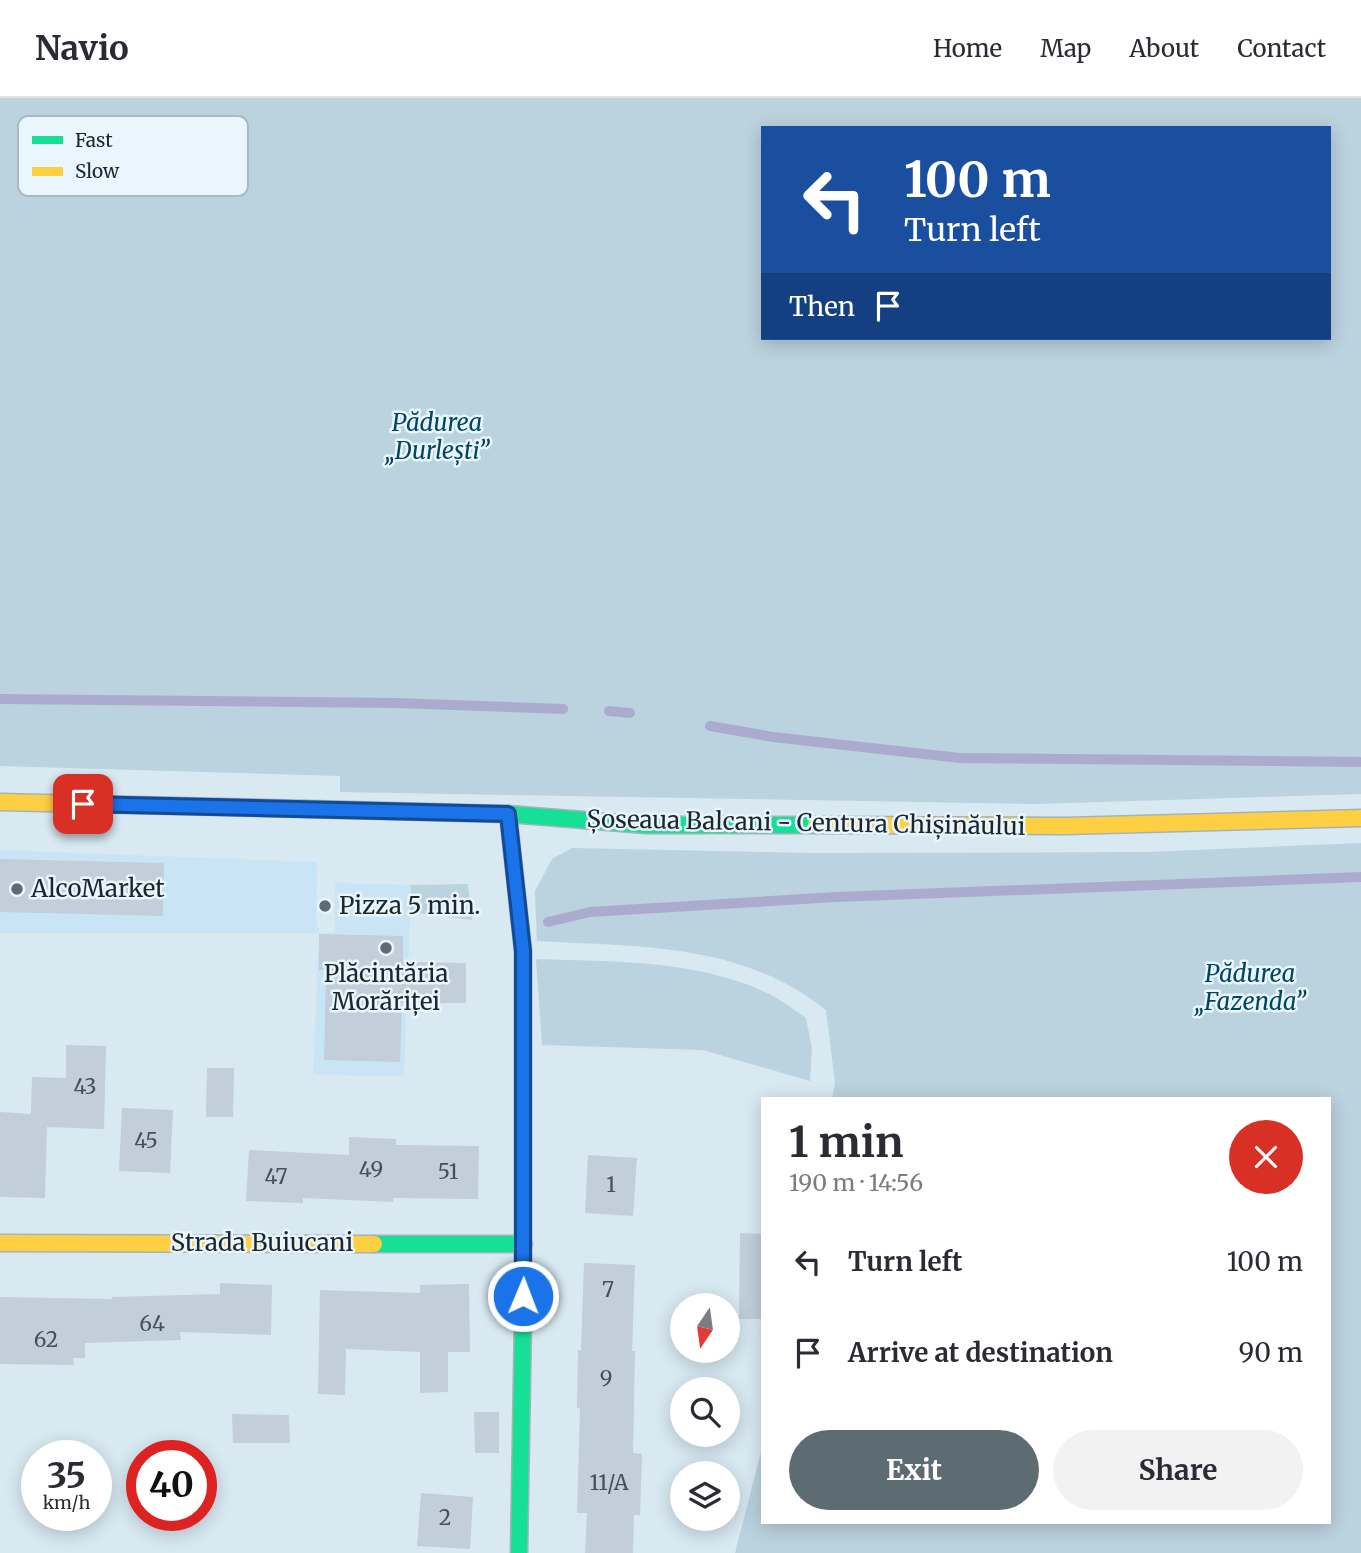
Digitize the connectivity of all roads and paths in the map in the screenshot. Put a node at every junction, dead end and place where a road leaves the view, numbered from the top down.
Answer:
1 (0, 802) edge
2 (508, 814) junction
3 (1361, 818) edge
4 (0, 1242) edge
5 (524, 1244) junction
6 (519, 1553) edge

1 - 2 main road, Șoseaua Balcani - Centura Chișinăului
2 - 3 main road, Șoseaua Balcani - Centura Chișinăului
2 - 5 main road
4 - 5 main road, Strada Buiucani
5 - 6 main road

